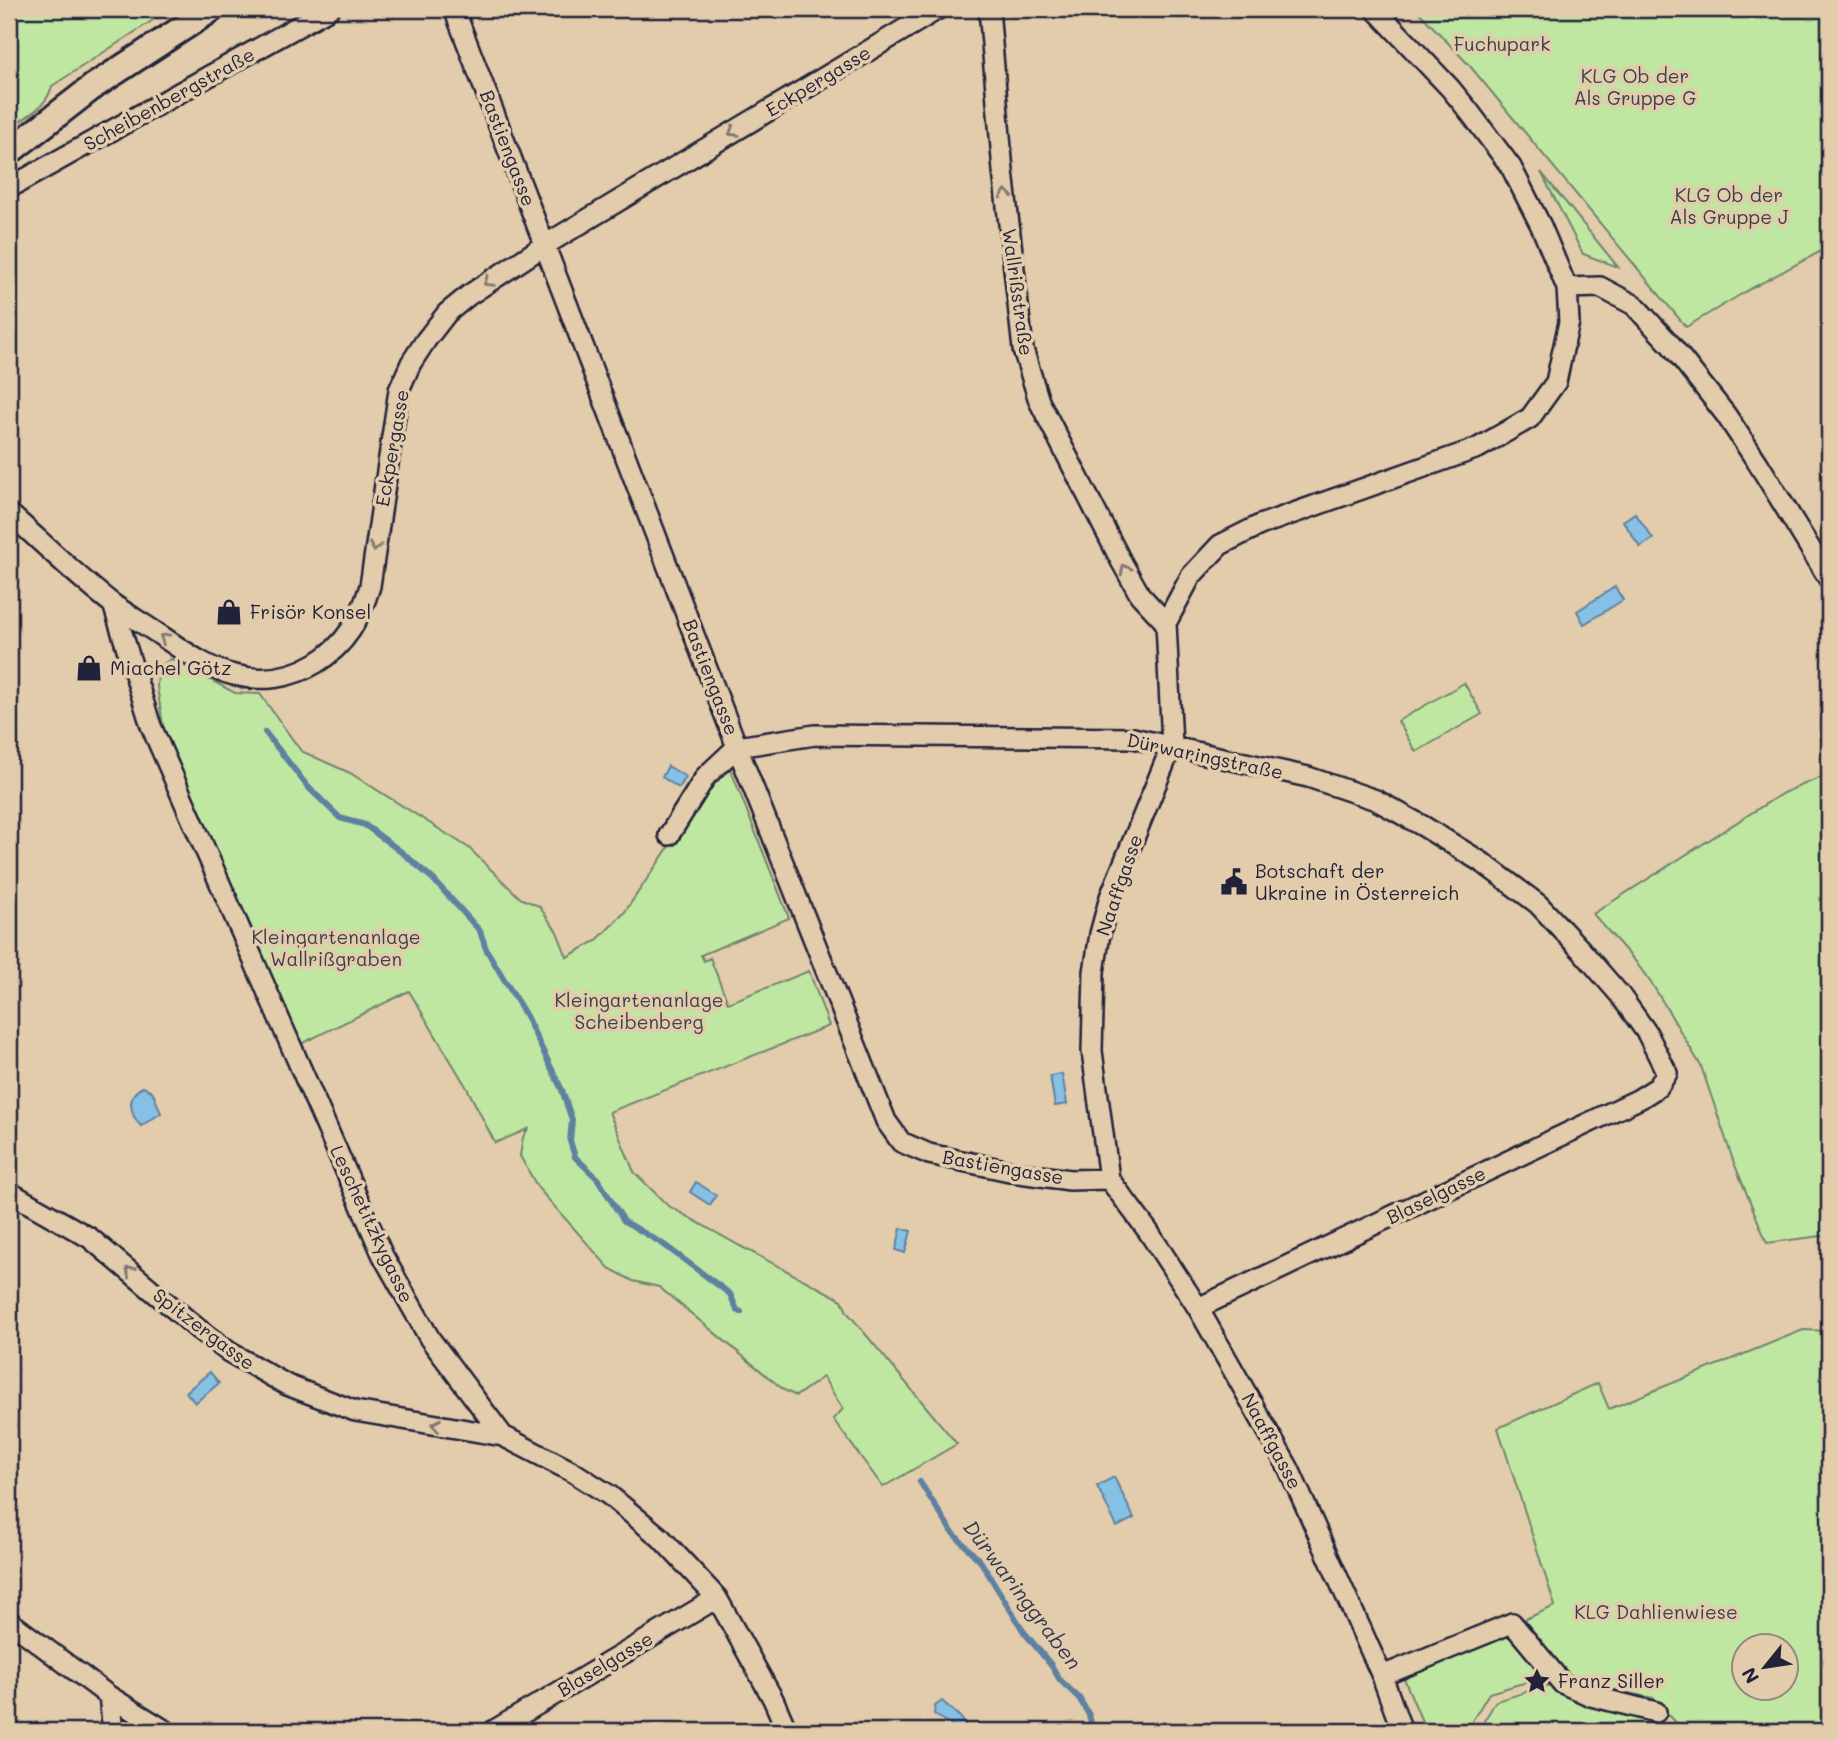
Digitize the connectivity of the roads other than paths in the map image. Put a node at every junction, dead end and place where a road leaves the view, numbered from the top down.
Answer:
1 (212, 9) edge
2 (330, 9) edge
3 (454, 9) edge
4 (938, 9) edge
5 (989, 9) edge
6 (1375, 9) edge
7 (9, 152) edge
8 (9, 188) edge
9 (545, 245) junction
10 (1567, 288) junction
11 (9, 513) edge
12 (1829, 579) edge
13 (113, 604) junction
14 (1166, 623) junction
15 (1172, 745) junction
16 (737, 747) junction
17 (669, 835) dead end
18 (1667, 1073) joint
19 (1109, 1179) junction
20 (9, 1192) edge
21 (1198, 1308) junction
22 (503, 1436) junction
23 (717, 1598) junction
24 (9, 1621) edge
25 (1382, 1676) junction
26 (109, 1696) junction
27 (1656, 1712) dead end
28 (113, 1731) edge
29 (166, 1731) edge
30 (493, 1731) edge
31 (786, 1731) edge
32 (1402, 1731) edge

1 - 7 street
2 - 8 street, Scheibenbergstraße
3 - 9 street, Bastiengasse
4 -> 9 street, Eckpergasse
14 -> 5 street, Wallrißstraße
6 - 10 street
9 -> 13 street, Eckpergasse
9 - 16 street, Bastiengasse
10 - 12 street
10 - 14 street
11 - 13 street, Eckpergasse
13 - 22 street, Leschetitzkygasse
14 - 15 street, Naaffgasse
15 - 16 street, Dürwaringstraße
15 - 18 street, Dürwaringstraße
15 - 19 street, Naaffgasse
16 - 17 street
16 - 19 street, Bastiengasse
18 - 21 street, Blaselgasse
19 - 21 street, Naaffgasse
22 -> 20 street, Spitzergasse
21 - 25 street, Naaffgasse
22 - 23 street, Leschetitzkygasse
23 - 30 street, Blaselgasse
23 - 31 street, Leschetitzkygasse
24 - 26 street
25 - 27 street
25 - 32 street, Naaffgasse
26 - 28 street
26 - 29 street

